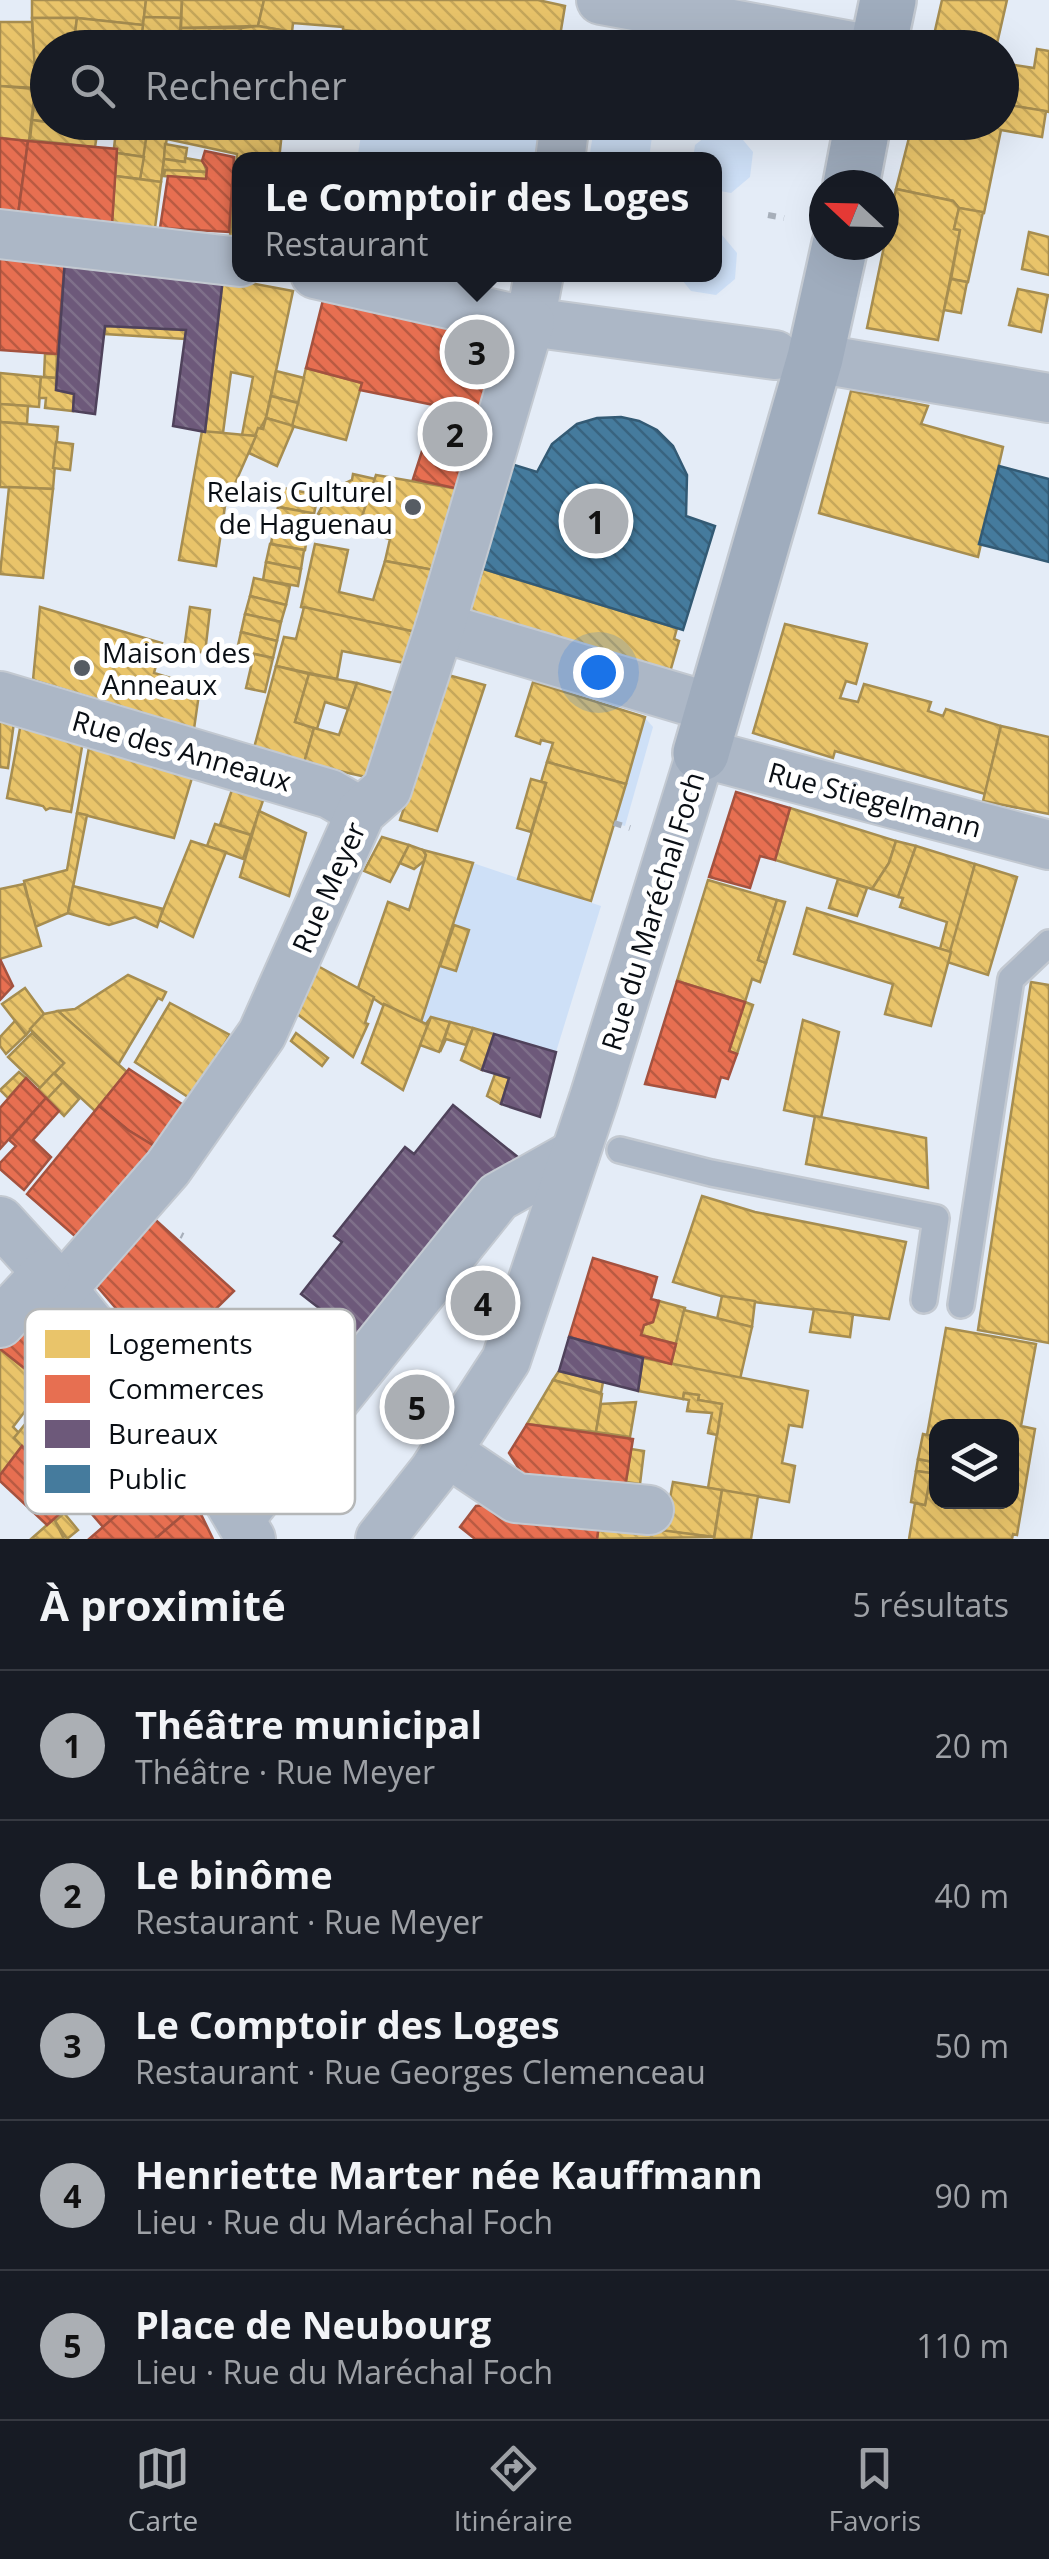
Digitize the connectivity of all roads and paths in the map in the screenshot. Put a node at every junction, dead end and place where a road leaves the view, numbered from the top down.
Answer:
1 (601, 0) edge
2 (888, 0) edge
3 (765, 30) edge
4 (882, 30) edge
5 (860, 140) edge
6 (854, 170) edge
7 (768, 214) dead end
8 (784, 218) dead end
9 (0, 234) edge
10 (834, 260) edge
11 (232, 261) edge
12 (351, 282) edge
13 (538, 282) edge
14 (530, 322) junction
15 (796, 357) junction
16 (1049, 398) edge
17 (440, 627) junction
18 (0, 696) edge
19 (707, 730) junction
20 (360, 812) junction
21 (614, 823) dead end
22 (630, 828) dead end
23 (1049, 845) edge
24 (1049, 943) edge
25 (597, 1152) junction
26 (0, 1221) edge
27 (54, 1281) junction
28 (924, 1300) dead end
29 (960, 1305) dead end
30 (77, 1309) edge
31 (0, 1323) edge
32 (355, 1385) edge
33 (446, 1452) junction
34 (649, 1510) dead end
35 (380, 1539) edge

1 - 3 street
2 - 4 street
5 - 6 street
7 - 8 path
9 - 11 street
10 - 15 street, Rue du Maréchal Foch
12 - 14 street
13 - 14 street, Rue Meyer
14 - 15 street
14 - 17 street, Rue Meyer
15 - 16 street
15 - 19 street, Rue du Maréchal Foch
17 - 19 street, Rue Stiegelmann
17 - 20 street, Rue Meyer
18 - 20 street, Rue des Anneaux
19 - 23 street, Rue Stiegelmann
19 - 25 street, Rue du Maréchal Foch
20 - 27 street, Rue Meyer
21 - 22 path
24 - 29 lane
25 - 28 lane
25 - 32 street
25 - 33 street, Rue du Maréchal Foch
26 - 27 street
27 - 30 street
27 - 31 street, Rue Meyer
33 - 34 street
33 - 35 street, Rue du Maréchal Foch

